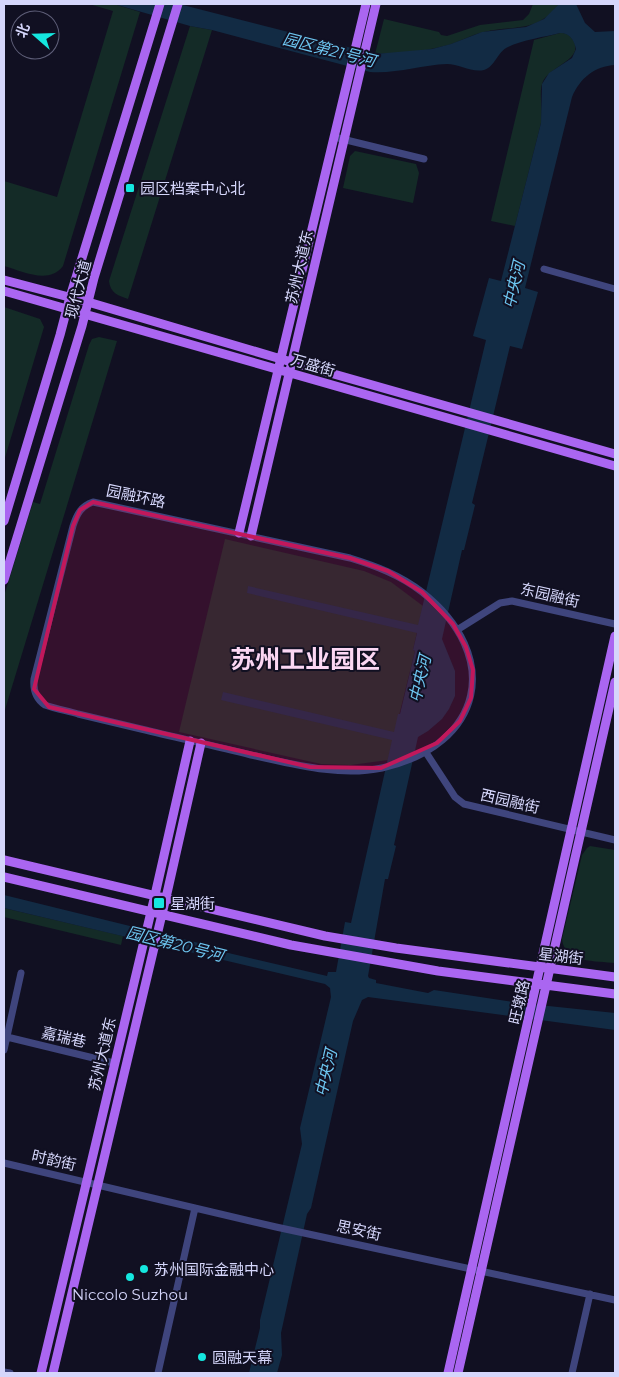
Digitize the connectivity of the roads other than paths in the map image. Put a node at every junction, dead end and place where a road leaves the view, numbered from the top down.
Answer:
1 (160, 4) edge
2 (178, 4) edge
3 (366, 4) edge
4 (376, 4) edge
5 (338, 138) junction
6 (424, 159) dead end
7 (544, 270) dead end
8 (4, 280) edge
9 (615, 289) edge
10 (4, 290) edge
11 (70, 297) junction
12 (88, 302) junction
13 (67, 309) junction
14 (85, 314) junction
15 (286, 360) junction
16 (278, 370) junction
17 (288, 372) junction
18 (615, 454) edge
19 (615, 466) edge
20 (4, 521) edge
21 (239, 533) junction
22 (251, 536) junction
23 (4, 580) edge
24 (615, 624) edge
25 (455, 627) junction
26 (615, 636) edge
27 (615, 682) edge
28 (190, 741) junction
29 (201, 743) junction
30 (425, 751) junction
31 (572, 830) junction
32 (582, 832) junction
33 (615, 840) edge
34 (4, 860) edge
35 (4, 877) edge
36 (155, 895) junction
37 (166, 898) junction
38 (151, 912) junction
39 (162, 915) junction
40 (546, 968) junction
41 (22, 973) dead end
42 (615, 977) edge
43 (542, 985) junction
44 (615, 994) edge
45 (7, 1037) junction
46 (4, 1050) edge
47 (114, 1063) junction
48 (4, 1163) edge
49 (86, 1182) junction
50 (97, 1184) junction
51 (195, 1208) junction
52 (476, 1269) junction
53 (590, 1294) junction
54 (615, 1300) edge
55 (4, 1372) edge
56 (10, 1373) edge
57 (41, 1373) edge
58 (53, 1373) edge
59 (158, 1373) edge
60 (448, 1373) edge
61 (458, 1373) edge
62 (572, 1373) edge

1 - 11 main road, 现代大道
2 - 12 main road, 现代大道
3 - 5 main road, 苏州大道东
4 - 5 main road, 苏州大道东
5 - 6 street
5 - 15 main road, 苏州大道东
7 - 9 street
8 - 11 main road, 万盛街
10 - 13 main road, 万盛街
11 - 12 main road, 万盛街
11 - 13 main road, 现代大道
12 - 14 main road, 现代大道
12 - 15 main road, 万盛街
13 - 14 main road, 万盛街
13 - 20 main road, 现代大道
14 - 16 main road, 万盛街
14 - 23 main road, 现代大道
15 - 16 main road, 苏州大道东
15 - 17 main road, 苏州大道东
15 - 18 main road, 万盛街
16 - 17 main road, 万盛街
16 - 21 main road, 苏州大道东
17 - 19 main road, 万盛街
17 - 22 main road, 苏州大道东
21 - 22 street, 园融环路
21 - 28 street, 园融环路
22 - 25 street, 园融环路
24 - 25 street, 东园融街
25 - 30 street, 园融环路
26 - 31 main road, 旺墩路
27 - 32 main road, 旺墩路
28 - 29 street, 园融环路
28 - 36 main road, 苏州大道东
29 - 30 street, 园融环路
29 - 37 main road, 苏州大道东
30 - 31 street, 西园融街
31 - 32 street, 西园融街
31 - 40 main road, 旺墩路
32 - 33 street, 西园融街
32 - 40 main road, 旺墩路
34 - 36 main road, 星湖街
35 - 38 main road, 星湖街
36 - 37 main road, 星湖街
36 - 38 main road, 苏州大道东
37 - 39 main road, 苏州大道东
37 - 40 main road, 星湖街
38 - 39 main road, 星湖街
38 - 47 main road, 苏州大道东
39 - 43 main road, 星湖街
39 - 50 main road, 苏州大道东
40 - 42 main road, 星湖街
40 - 43 main road, 旺墩路
41 - 45 street
43 - 44 main road, 星湖街
43 - 52 main road, 旺墩路
45 - 46 street
45 - 47 street, 嘉瑞巷
47 - 49 main road, 苏州大道东
48 - 49 street, 时韵街
49 - 50 street, 时韵街
49 - 57 main road, 苏州大道东
50 - 51 street, 思安街
50 - 58 main road, 苏州大道东
51 - 52 street, 思安街
51 - 59 street
52 - 53 street, 思安街
52 - 60 main road, 旺墩路
52 - 61 main road, 旺墩路
53 - 54 street, 思安街
53 - 62 street
55 - 56 street

